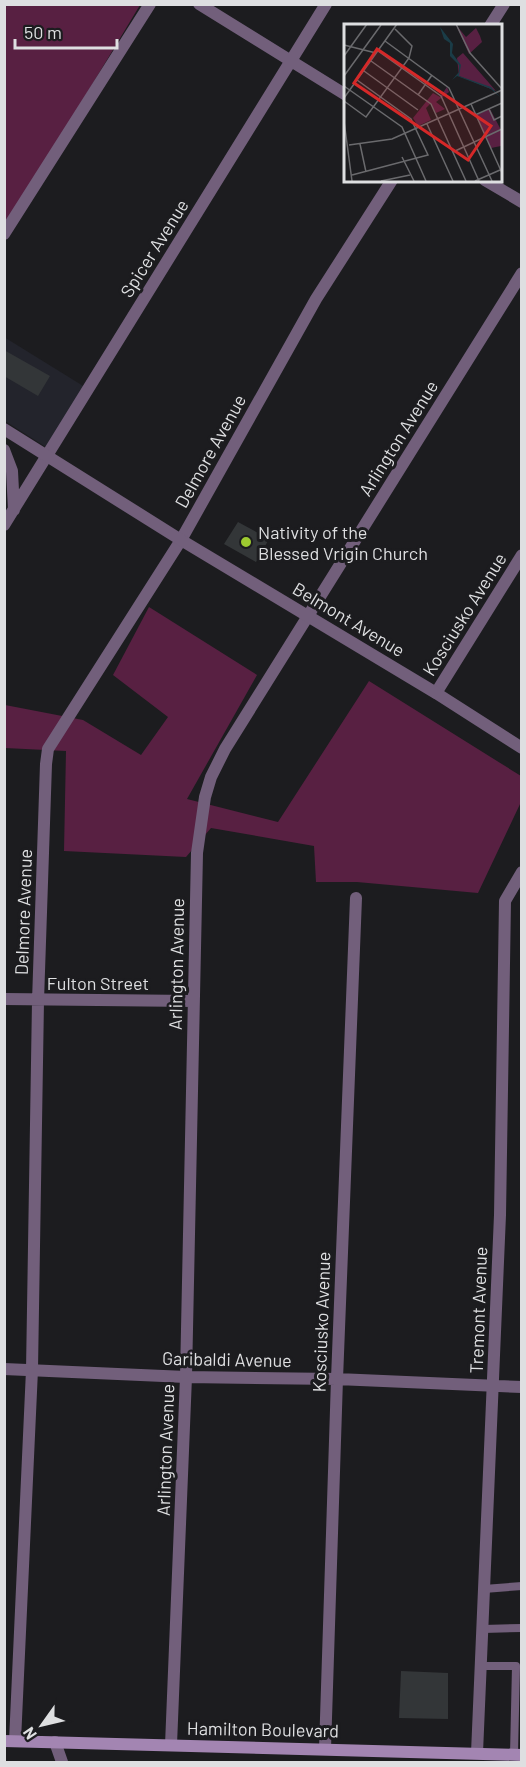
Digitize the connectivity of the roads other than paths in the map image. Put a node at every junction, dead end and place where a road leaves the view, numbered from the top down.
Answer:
1 (150, 4) edge
2 (199, 4) edge
3 (326, 4) edge
4 (504, 4) edge
5 (491, 24) edge
6 (291, 60) junction
7 (344, 94) edge
8 (391, 182) edge
9 (488, 182) edge
10 (522, 202) edge
11 (4, 234) edge
12 (522, 273) edge
13 (4, 429) edge
14 (4, 450) edge
15 (47, 456) junction
16 (14, 510) junction
17 (4, 525) edge
18 (180, 540) junction
19 (522, 555) edge
20 (308, 615) junction
21 (436, 693) junction
22 (522, 748) edge
23 (522, 872) edge
24 (356, 898) dead end
25 (4, 999) edge
26 (38, 1001) junction
27 (192, 1001) junction
28 (4, 1369) edge
29 (32, 1370) junction
30 (186, 1377) junction
31 (336, 1379) junction
32 (493, 1386) junction
33 (522, 1387) edge
34 (522, 1586) edge
35 (484, 1589) junction
36 (522, 1628) edge
37 (483, 1629) junction
38 (481, 1666) junction
39 (10, 1741) edge
40 (55, 1742) junction
41 (171, 1745) junction
42 (325, 1749) junction
43 (477, 1753) junction
44 (518, 1754) edge
45 (494, 1758) edge
46 (62, 1762) edge

1 - 11 street
2 - 6 street
3 - 6 street, Spicer Avenue
4 - 5 street
6 - 7 street
6 - 15 street, Spicer Avenue
8 - 18 street, Delmore Avenue
9 - 10 street
12 - 20 street, Arlington Avenue
13 - 15 street, Belmont Avenue
14 - 16 street
15 - 16 street, Spicer Avenue
15 - 18 street, Belmont Avenue
16 - 17 street, Spicer Avenue
18 - 20 street, Belmont Avenue
18 - 26 street, Delmore Avenue
19 - 21 street, Kosciusko Avenue
20 - 21 street, Belmont Avenue
20 - 27 street, Arlington Avenue
21 - 22 street, Belmont Avenue
23 - 32 street, Tremont Avenue
24 - 31 street, Kosciusko Avenue
25 - 26 street, Fulton Street
26 - 27 street, Fulton Street
26 - 29 street, Delmore Avenue
27 - 30 street, Arlington Avenue
28 - 29 street, Garibaldi Avenue
29 - 30 street, Garibaldi Avenue
29 - 39 street, Delmore Avenue
30 - 31 street, Garibaldi Avenue
30 - 41 street, Arlington Avenue
31 - 32 street, Garibaldi Avenue
31 - 42 street, Kosciusko Avenue
32 - 33 street, Garibaldi Avenue
32 - 35 street, Tremont Avenue
34 - 35 lane
35 - 37 street, Tremont Avenue
36 - 37 lane
37 - 38 street, Tremont Avenue
38 - 43 street, Tremont Avenue
38 - 44 lane
39 - 40 main road, Hamilton Boulevard
40 - 41 main road, Hamilton Boulevard
40 - 46 street
41 - 42 main road, Hamilton Boulevard
42 - 43 main road, Hamilton Boulevard
43 - 45 main road, Hamilton Boulevard
44 - 45 main road, Hamilton Boulevard

